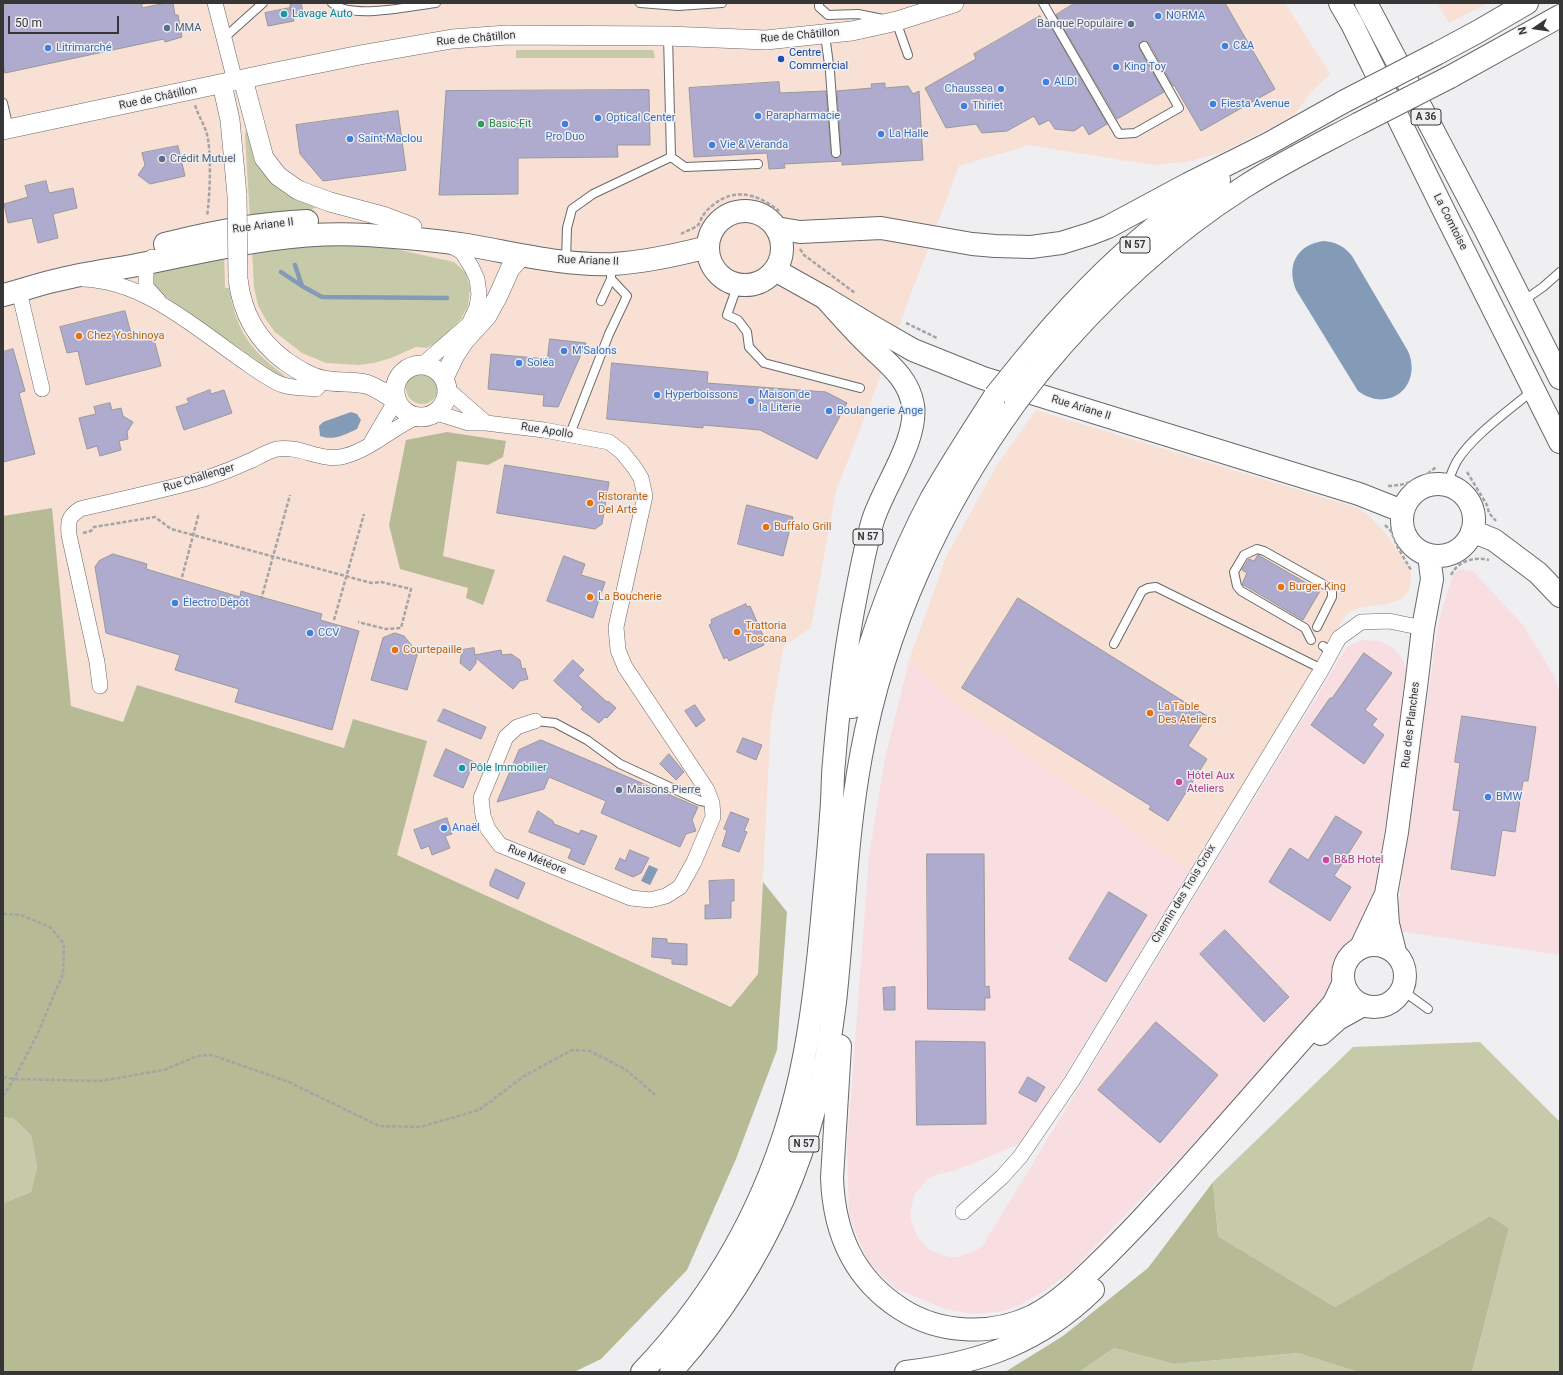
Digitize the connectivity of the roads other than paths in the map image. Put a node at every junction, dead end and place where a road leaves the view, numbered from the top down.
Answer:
1 (215, 3) edge
2 (263, 3) edge
3 (332, 3) edge
4 (436, 3) edge
5 (640, 3) edge
6 (722, 3) edge
7 (819, 3) edge
8 (954, 3) edge
9 (1043, 3) edge
10 (1340, 3) edge
11 (1366, 3) edge
12 (1520, 3) edge
13 (1527, 3) edge
14 (1560, 16) edge
15 (897, 21) junction
16 (1479, 31) junction
17 (825, 35) junction
18 (668, 36) junction
19 (224, 38) junction
20 (1144, 46) dead end
21 (908, 55) dead end
22 (233, 82) junction
23 (3, 103) edge
24 (13, 128) edge
25 (1268, 144) junction
26 (836, 153) dead end
27 (671, 157) junction
28 (758, 164) dead end
29 (780, 221) junction
30 (412, 227) junction
31 (445, 242) junction
32 (164, 245) junction
33 (468, 246) junction
34 (708, 247) junction
35 (521, 256) junction
36 (566, 262) junction
37 (146, 263) junction
38 (775, 270) junction
39 (611, 271) junction
40 (1560, 272) edge
41 (62, 279) junction
42 (738, 284) junction
43 (11, 293) edge
44 (825, 298) junction
45 (601, 301) dead end
46 (1522, 302) junction
47 (162, 304) junction
48 (422, 365) junction
49 (1030, 368) junction
50 (1560, 378) edge
51 (324, 380) junction
52 (446, 384) junction
53 (860, 388) dead end
54 (42, 389) dead end
55 (1534, 389) junction
56 (396, 400) junction
57 (437, 413) junction
58 (417, 417) junction
59 (486, 423) junction
60 (570, 434) junction
61 (609, 442) joint
62 (1560, 442) edge
63 (370, 444) junction
64 (1442, 475) junction
65 (1402, 511) junction
66 (1472, 532) junction
67 (1429, 555) junction
68 (1560, 596) edge
69 (1317, 627) dead end
70 (1423, 628) junction
71 (1311, 640) dead end
72 (1114, 644) dead end
73 (1322, 669) junction
74 (100, 686) dead end
75 (535, 721) joint
76 (712, 803) junction
77 (831, 816) junction
78 (846, 883) junction
79 (1386, 894) junction
80 (1361, 947) junction
81 (1395, 952) junction
82 (1343, 984) junction
83 (1402, 990) junction
84 (1363, 1005) junction
85 (1428, 1008) dead end
86 (963, 1212) dead end
87 (642, 1372) edge
88 (672, 1372) edge
89 (906, 1372) edge

1 - 19 street
2 - 19 lane
3 - 4 lane
5 - 6 lane
7 - 15 lane
8 - 15 street, Rue de Châtillon
9 - 20 lane
10 - 55 main road, La Comtoise / A 36
11 - 46 main road, A 36
12 - 16 main road, N 57
13 - 16 main road, N 57
14 - 49 main road, N 57, bridge
15 - 17 street, Rue de Châtillon
15 - 21 lane
16 - 25 main road, N 57, bridge
17 - 18 street, Rue de Châtillon
17 - 26 lane
18 - 22 street, Rue de Châtillon
18 - 27 lane
19 - 22 street
22 - 24 street, Rue de Châtillon
22 - 30 street
22 - 51 street, bridge
23 - 24 lane
25 - 29 main road
25 - 49 main road, N 57
27 - 28 lane
27 - 36 lane
29 - 34 main road
29 - 38 main road
30 - 32 main road, Rue Ariane II
30 - 33 main road, Rue Ariane II
31 - 33 main road, Rue Ariane II
31 - 37 main road, Rue Ariane II
31 - 48 street
32 - 37 street
32 - 41 main road, Rue Ariane II
33 - 35 main road, Rue Ariane II
34 - 39 main road, Rue Ariane II
34 - 42 main road
35 - 36 main road, Rue Ariane II
35 - 52 street
36 - 39 main road, Rue Ariane II
37 - 41 main road, Rue Ariane II
37 - 47 street
38 - 42 main road
38 - 44 main road, Rue Ariane II
39 - 45 lane
39 - 60 lane
40 - 46 lane
41 - 43 main road, Rue Ariane II
41 - 47 street
42 - 53 lane
43 - 54 street
44 - 65 main road, Rue Ariane II
44 - 77 main road, N 57
46 - 50 main road, A 36
47 - 51 street
48 - 52 street
48 - 56 street
49 - 77 main road, N 57, bridge
49 - 78 main road, N 57, bridge
51 - 56 street
52 - 57 street
52 - 59 street
55 - 62 main road, La Comtoise / A 36
55 - 64 lane
56 - 58 street
56 - 63 street
57 - 58 street
57 - 59 street, Rue Apollo
58 - 63 street, Rue Challenger
59 - 60 street, Rue Apollo
60 - 61 street, Rue Apollo
61 - 76 street, Rue Météore
63 - 74 street, Rue Challenger
64 - 65 main road
64 - 66 main road
65 - 67 main road
66 - 67 main road
66 - 68 main road
67 - 70 main road, Rue des Planches
69 - 71 lane
70 - 73 street, Chemin des Trois Croix
70 - 79 main road, Rue des Planches
72 - 73 lane
73 - 86 street, Chemin des Trois Croix
75 - 76 lane, Rue Météore
75 - 76 street, Rue Météore
77 - 87 main road, N 57
78 - 82 main road
78 - 88 main road, N 57
79 - 80 main road
79 - 81 main road
80 - 81 main road
80 - 82 main road
81 - 83 main road
82 - 84 main road
83 - 84 main road
83 - 85 lane
84 - 89 main road

